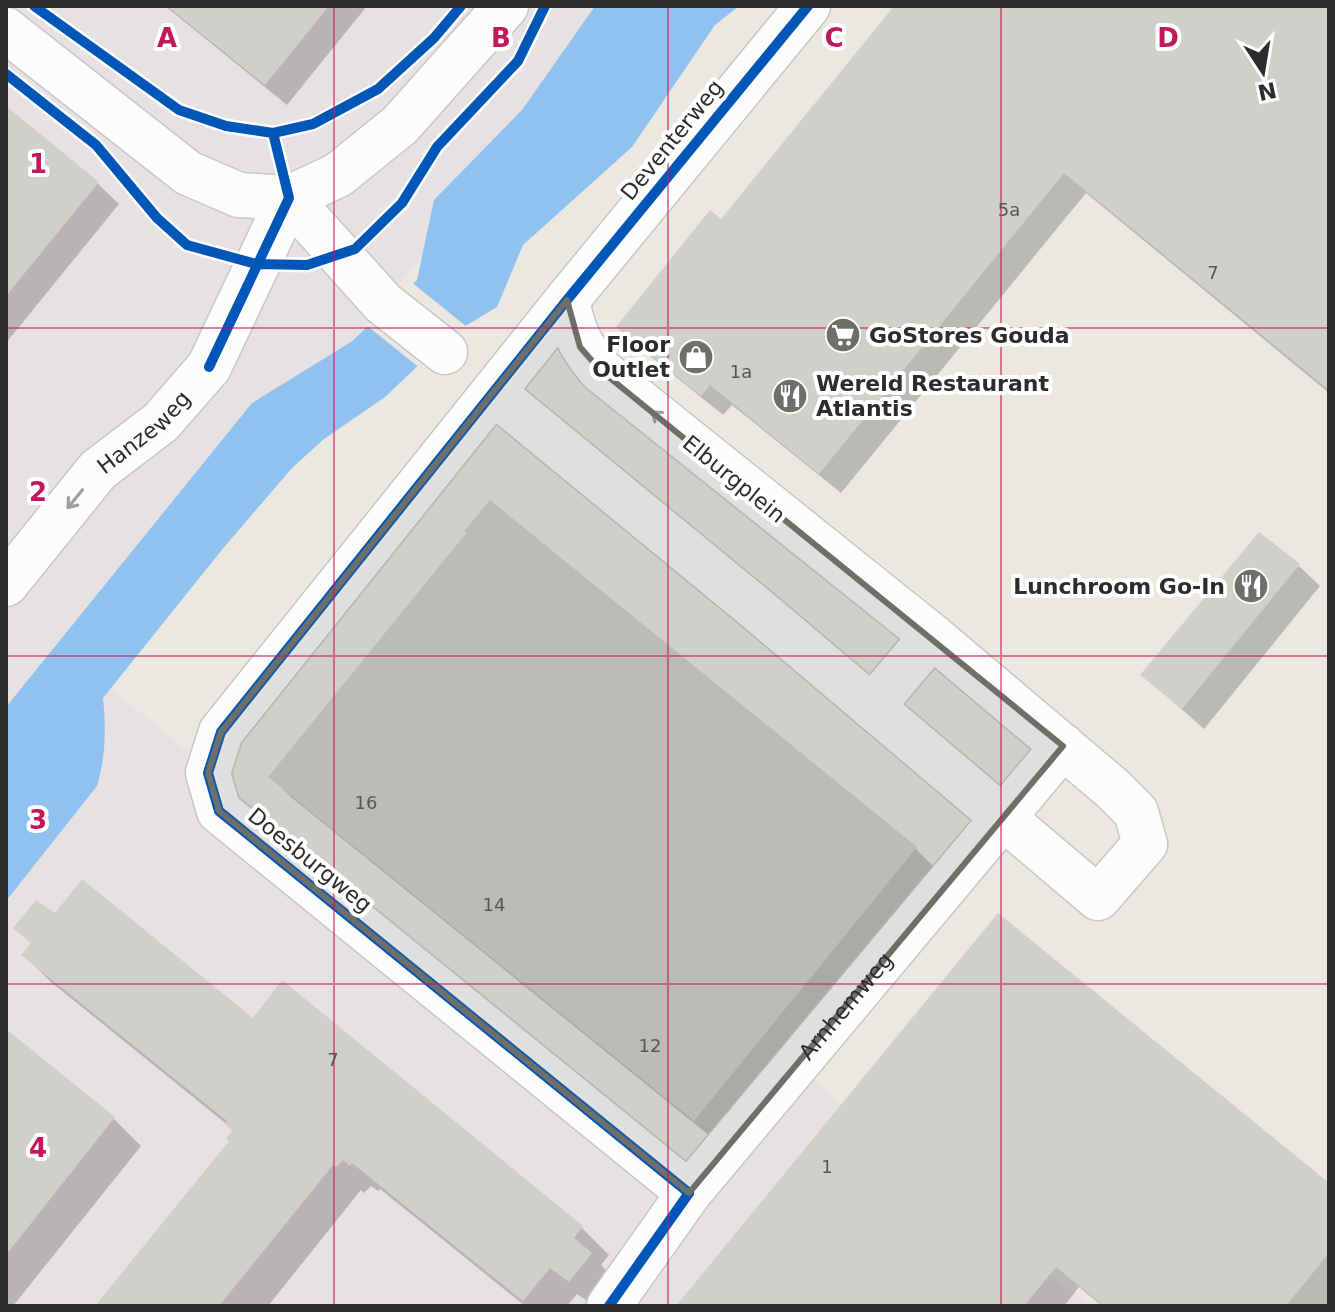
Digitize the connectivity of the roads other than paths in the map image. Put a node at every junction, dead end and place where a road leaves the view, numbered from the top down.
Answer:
1 (506, 6) edge
2 (808, 6) edge
3 (6, 30) edge
4 (289, 198) junction
5 (567, 300) junction
6 (445, 352) dead end
7 (494, 393) junction
8 (6, 584) edge
9 (932, 636) junction
10 (872, 707) junction
11 (1063, 746) junction
12 (1004, 818) junction
13 (689, 1193) junction
14 (609, 1306) edge

1 - 4 street
2 - 5 street, Deventerweg
3 - 4 street
4 - 6 street
4 -> 8 street, Hanzeweg
5 - 7 street, Doesburgweg
9 -> 5 street, Elburgplein
7 - 10 street, Elburgplein
7 - 13 street, Doesburgweg
9 - 10 street
9 - 11 street, Elburgplein
10 - 12 street, Elburgplein
11 - 12 street
11 - 12 street, Elburgplein
12 - 13 street, Arnhemweg
13 - 14 street

